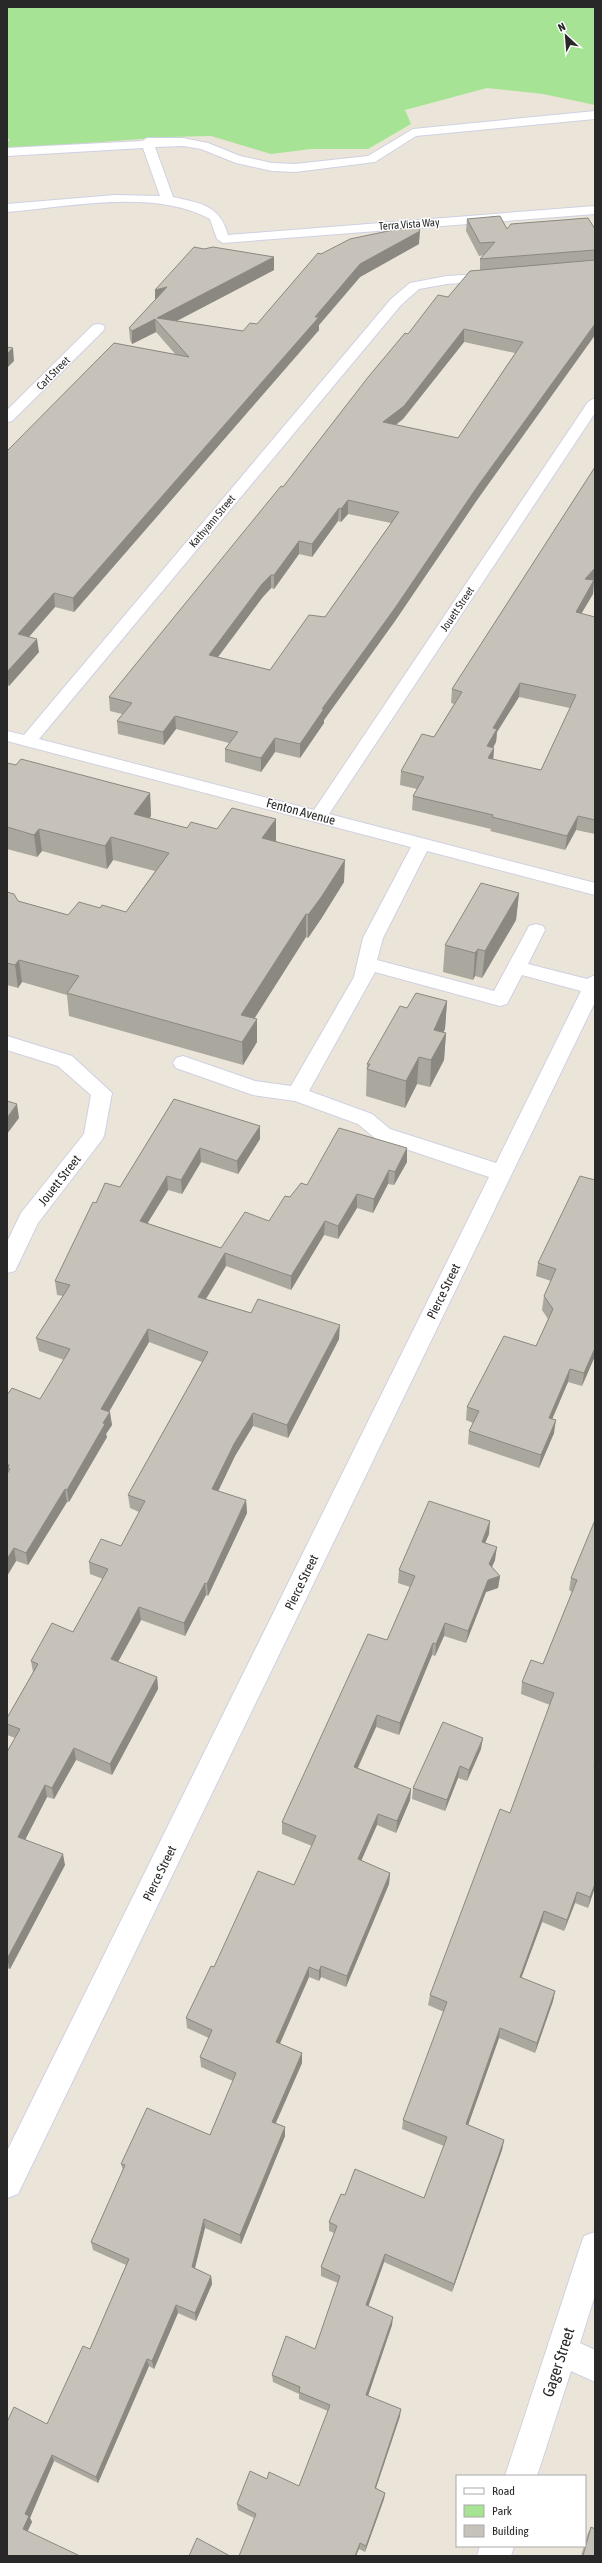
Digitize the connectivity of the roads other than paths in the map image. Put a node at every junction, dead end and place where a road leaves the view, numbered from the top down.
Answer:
1 (595, 115) edge
2 (147, 142) junction
3 (7, 152) edge
4 (168, 200) junction
5 (7, 208) edge
6 (595, 210) edge
7 (509, 275) edge
8 (98, 328) dead end
9 (595, 402) edge
10 (7, 418) edge
11 (7, 736) edge
12 (28, 741) junction
13 (319, 816) junction
14 (422, 843) junction
15 (595, 889) edge
16 (536, 930) dead end
17 (367, 964) junction
18 (516, 967) junction
19 (594, 984) edge
20 (7, 1043) edge
21 (183, 1063) dead end
22 (297, 1094) junction
23 (501, 1173) junction
24 (7, 1265) edge
25 (7, 2183) edge
26 (595, 2247) edge
27 (562, 2352) junction
28 (595, 2366) edge
29 (520, 2475) edge

1 - 2 street
2 - 3 street
2 - 4 street
4 - 5 street
4 - 6 street, Terra Vista Way
7 - 12 street, Kathyann Street
8 - 10 street, Carl Street
9 - 13 street, Jouett Street
11 - 12 street, Fenton Avenue
12 - 13 street, Fenton Avenue
13 - 14 street, Fenton Avenue
14 - 15 street, Fenton Avenue
14 - 17 street
16 - 18 street
17 - 18 street
17 - 22 street
18 - 19 street
19 - 23 street, Pierce Street
20 - 24 street, Jouett Street
21 - 22 street
22 - 23 street
23 - 25 street, Pierce Street
26 - 27 street, Gager Street
27 - 28 street
27 - 29 street, Gager Street

